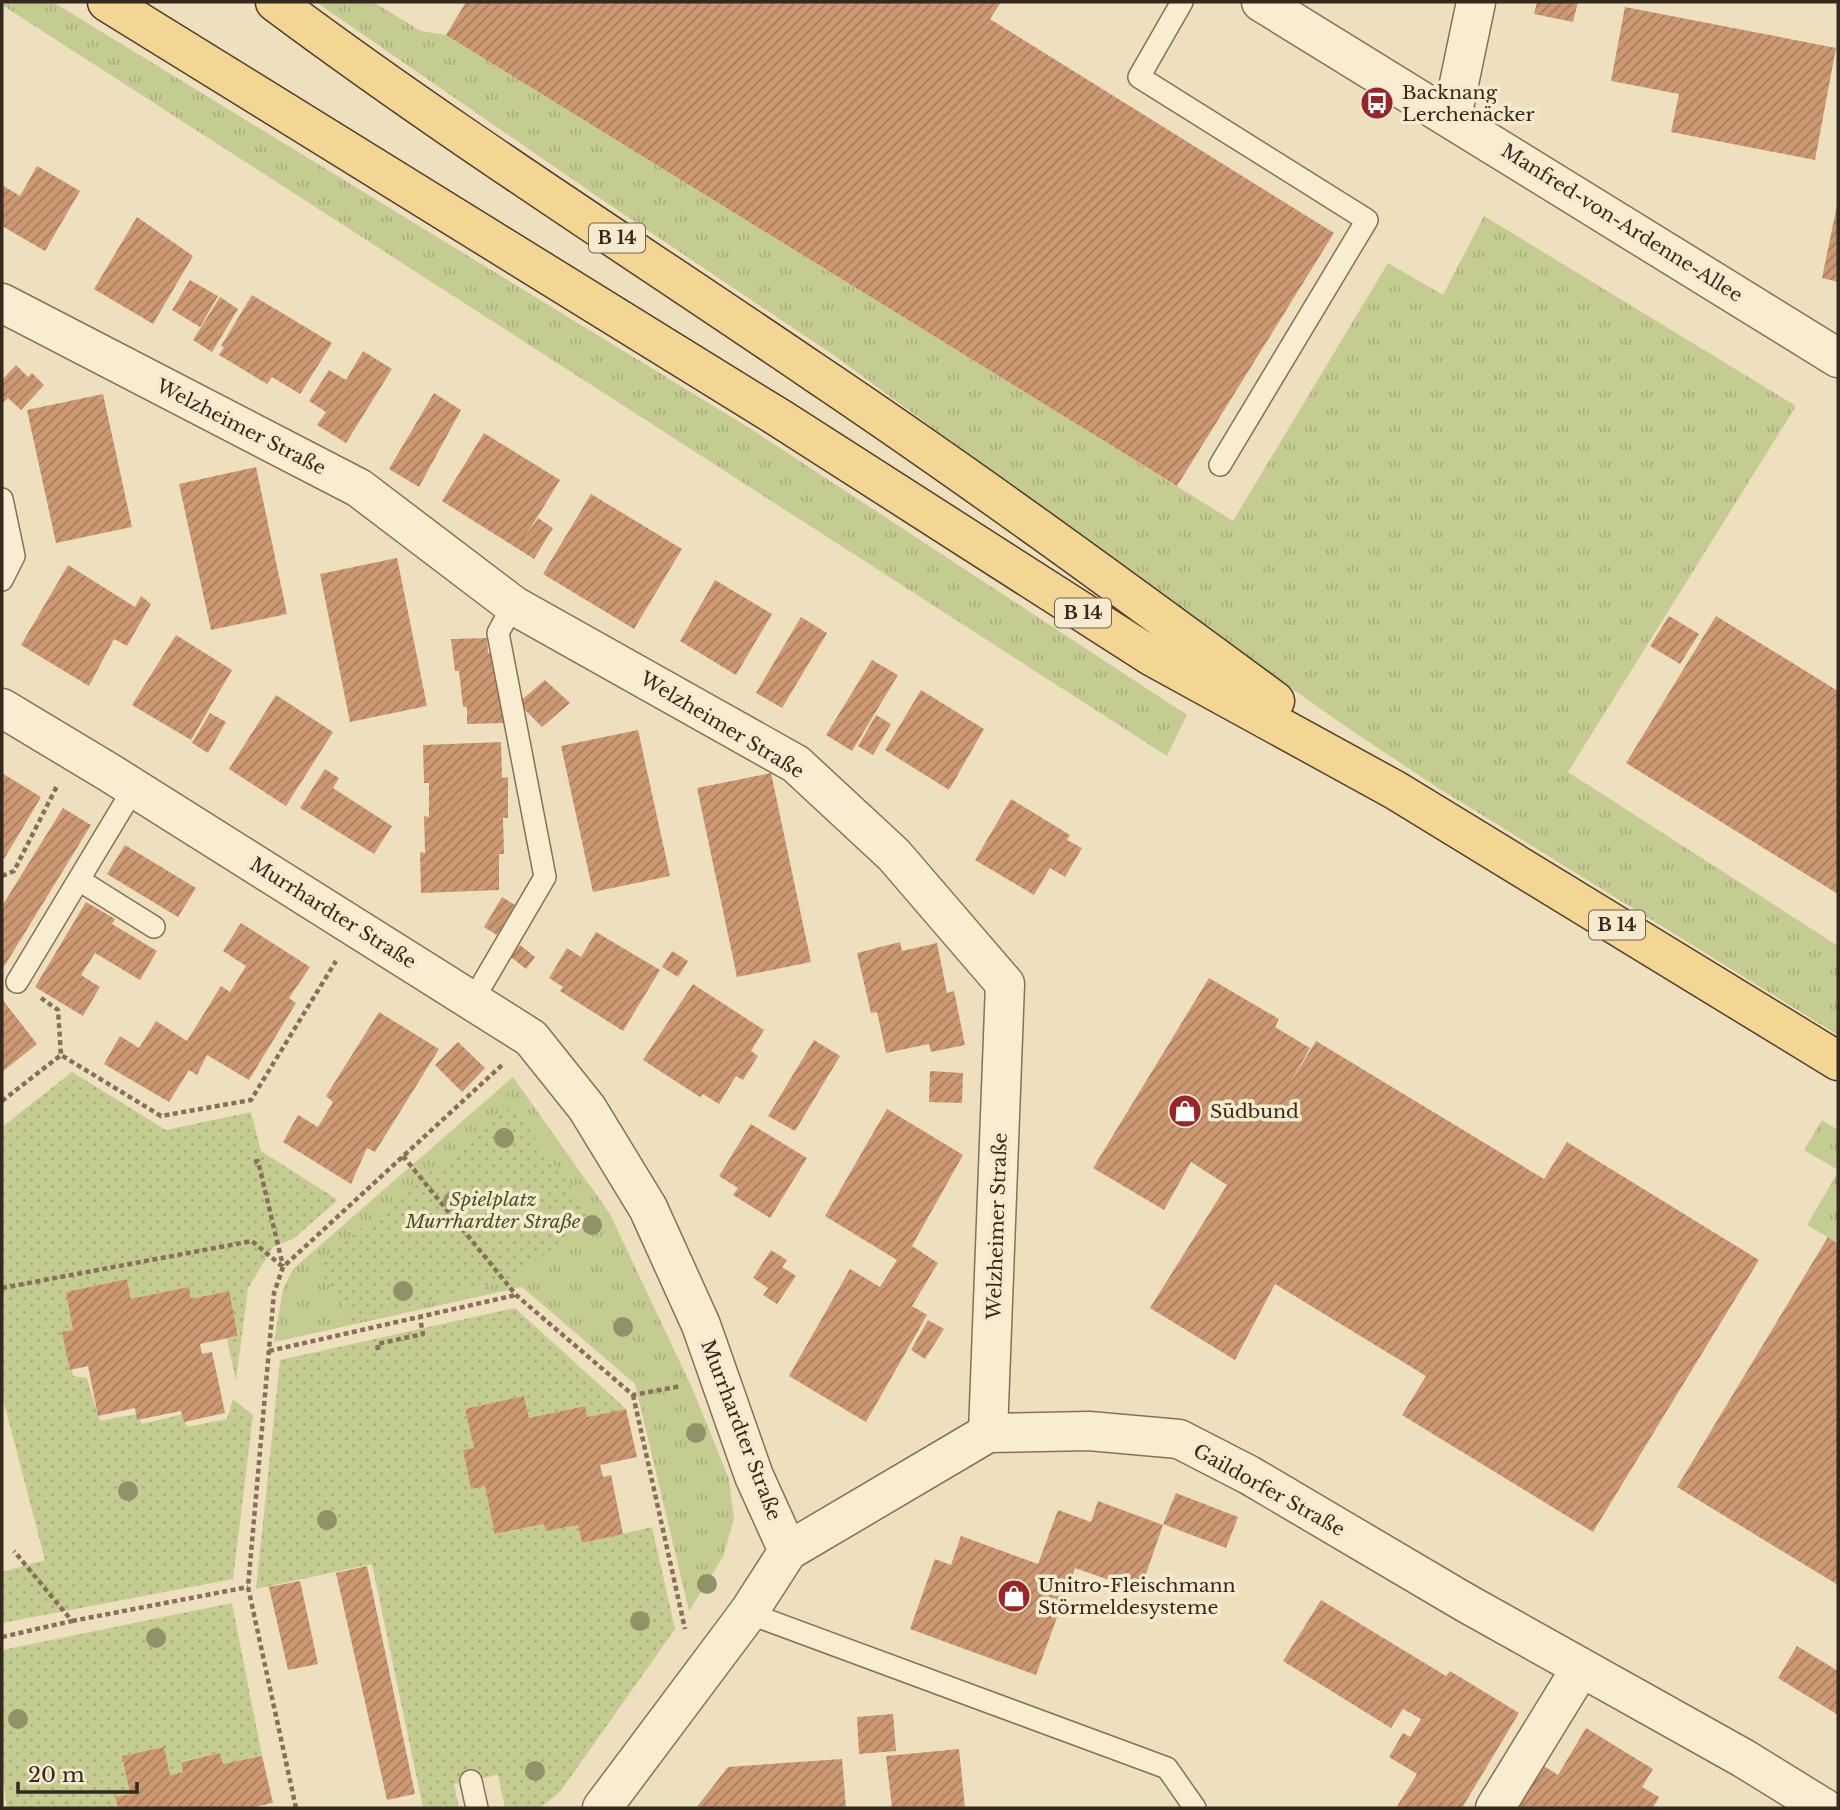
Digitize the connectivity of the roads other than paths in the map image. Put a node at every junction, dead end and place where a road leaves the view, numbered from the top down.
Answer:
1 (107, 2) edge
2 (247, 2) edge
3 (275, 2) edge
4 (1182, 2) edge
5 (1261, 2) edge
6 (1476, 2) edge
7 (372, 74) junction
8 (1452, 117) junction
9 (2, 303) edge
10 (1838, 358) edge
11 (1220, 465) dead end
12 (2, 499) edge
13 (2, 580) edge
14 (513, 605) junction
15 (2, 708) edge
16 (134, 788) junction
17 (1395, 790) junction
18 (79, 880) junction
19 (154, 927) dead end
20 (17, 982) road end
21 (473, 1000) junction
22 (1838, 1061) edge
23 (988, 1433) junction
24 (788, 1551) junction
25 (748, 1614) junction
26 (1581, 1668) junction
27 (471, 1781) dead end
28 (477, 1808) edge
29 (602, 1808) edge
30 (1195, 1808) edge
31 (1495, 1808) edge
32 (1824, 1808) edge

1 - 17 main road, B 14
2 - 7 main road, B 14
3 - 7 main road
4 - 11 lane
5 - 8 street, Manfred-von-Ardenne-Allee
6 - 8 street
7 - 17 main road, B 14
8 - 10 street, Manfred-von-Ardenne-Allee
9 - 14 street, Welzheimer Straße
12 - 13 lane
14 - 21 lane
14 - 23 street, Welzheimer Straße
15 - 16 street, Murrhardter Straße
16 - 18 lane
16 - 21 street, Murrhardter Straße
17 - 22 main road, B 14
18 - 19 lane
18 - 20 lane
21 - 24 street, Murrhardter Straße
23 - 24 street, Gaildorfer Straße
23 - 26 street, Gaildorfer Straße
24 - 25 street
25 - 29 street
25 - 30 lane
26 - 31 street
26 - 32 street, Gaildorfer Straße
27 - 28 lane

